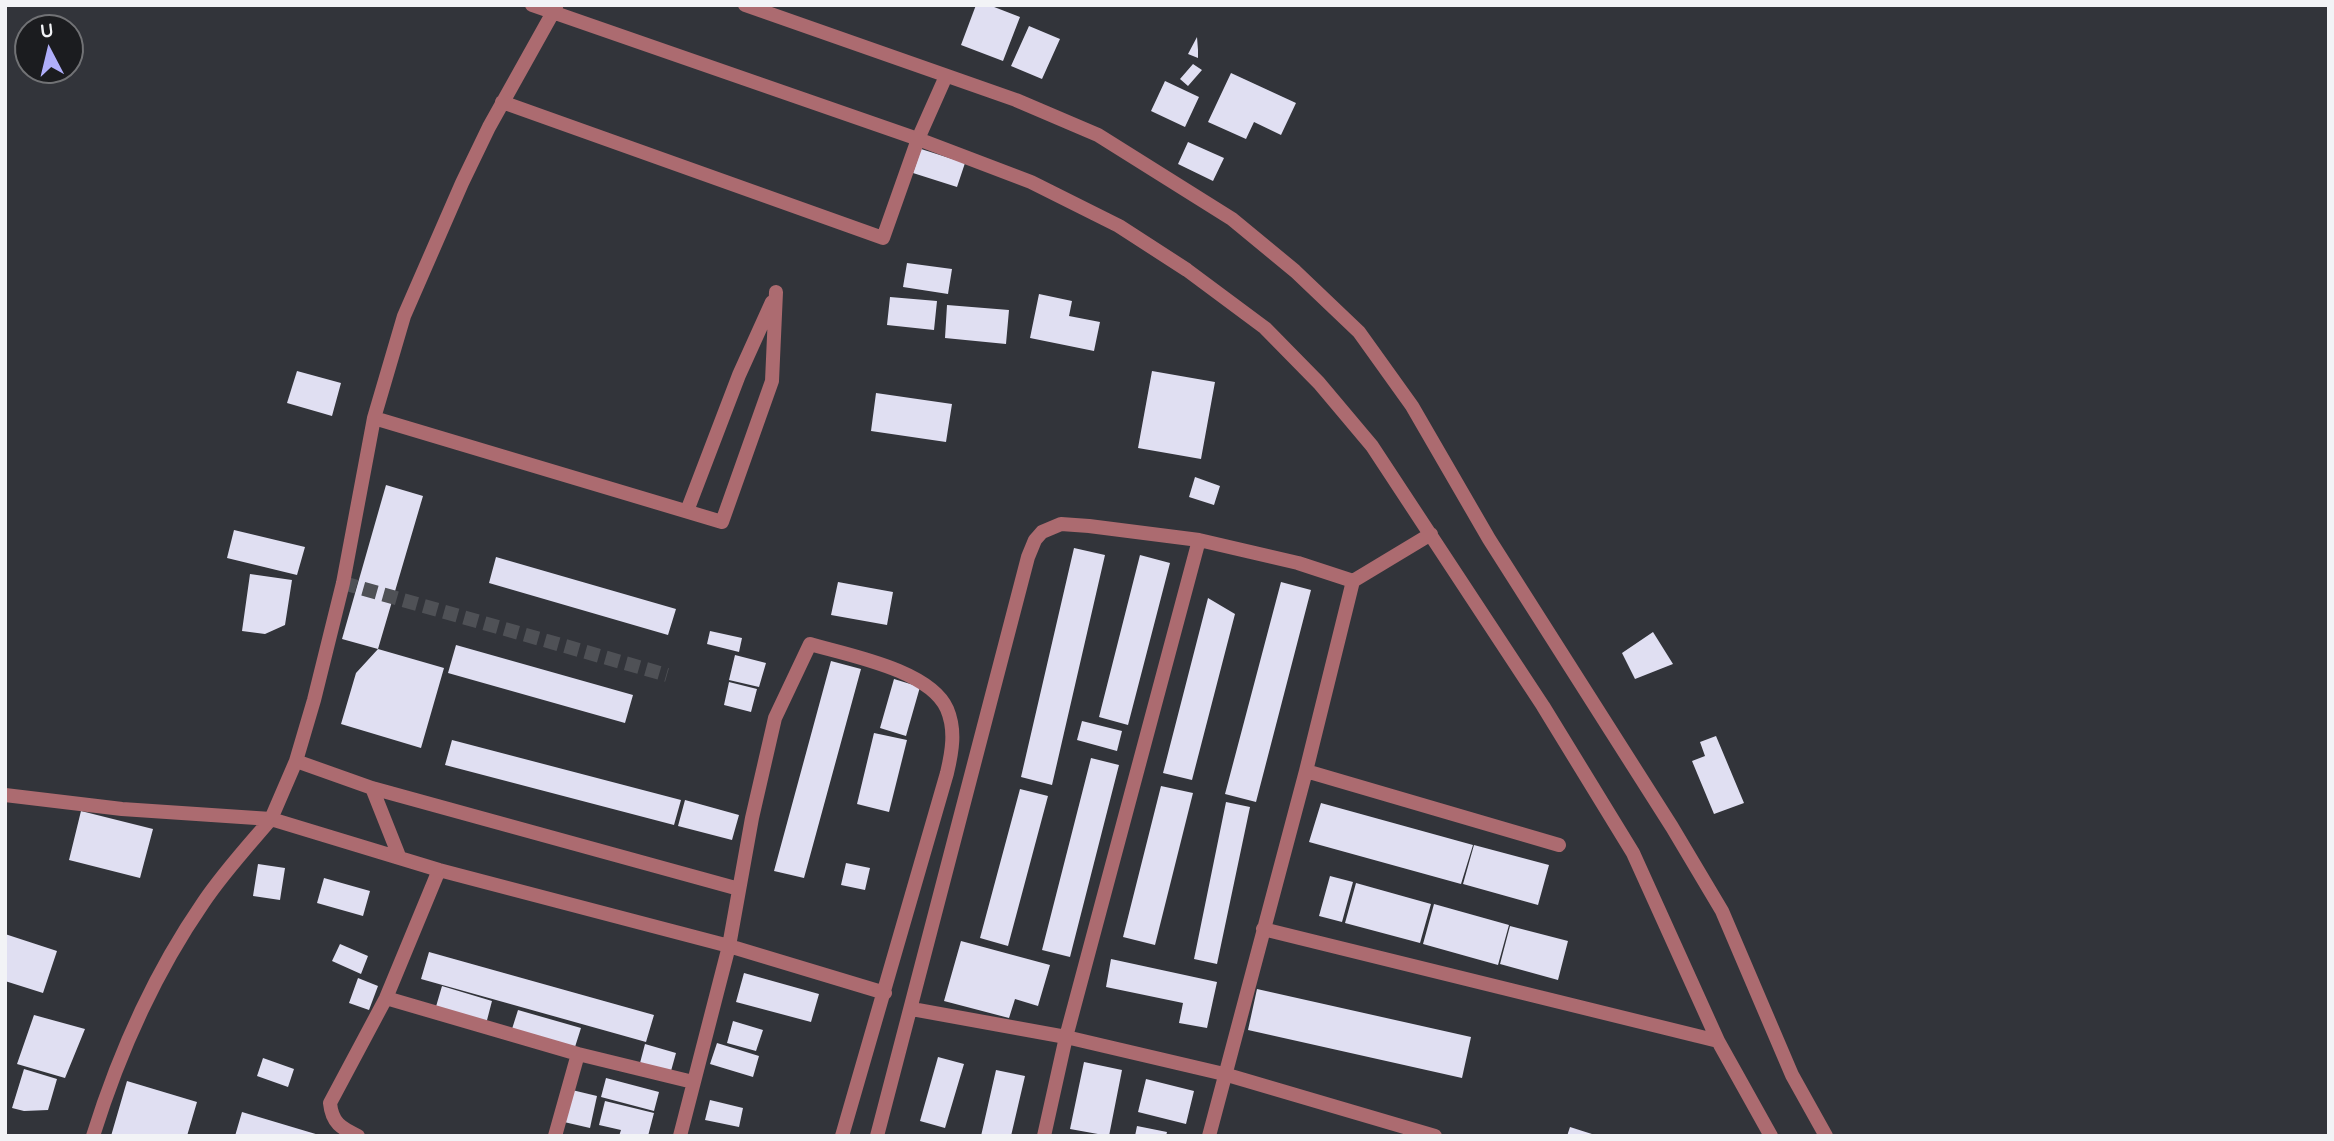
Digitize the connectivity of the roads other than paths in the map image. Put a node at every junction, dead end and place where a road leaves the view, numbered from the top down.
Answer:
1 (532, 5) edge
2 (745, 5) edge
3 (555, 9) edge
4 (946, 76) junction
5 (502, 102) junction
6 (921, 132) junction
7 (374, 418) junction
8 (687, 511) junction
9 (1431, 534) junction
10 (1199, 540) junction
11 (1353, 581) junction
12 (296, 761) junction
13 (1306, 771) junction
14 (373, 788) junction
15 (5, 795) edge
16 (271, 819) junction
17 (1559, 845) dead end
18 (399, 856) junction
19 (439, 870) junction
20 (739, 889) junction
21 (1263, 929) junction
22 (729, 946) junction
23 (885, 993) junction
24 (386, 998) junction
25 (912, 1009) junction
26 (1066, 1037) junction
27 (1718, 1041) junction
28 (578, 1054) junction
29 (1224, 1074) junction
30 (692, 1082) junction
31 (93, 1136) edge
32 (358, 1136) edge
33 (555, 1136) edge
34 (680, 1136) edge
35 (842, 1136) edge
36 (877, 1136) edge
37 (1044, 1136) edge
38 (1209, 1136) edge
39 (1435, 1136) edge
40 (1771, 1136) edge
41 (1826, 1136) edge

1 - 3 street
2 - 4 street
3 - 5 street
3 - 6 street
4 - 6 street
4 - 41 street
5 - 6 street
5 - 7 street
6 - 9 street
7 - 8 street
7 - 12 street
8 - 8 street
9 - 11 street
9 - 27 street
10 - 11 street
10 - 25 street
10 - 26 street
11 - 13 street
12 - 14 street
12 - 16 street
13 - 17 street
13 - 21 street
14 - 18 street
14 - 20 street
15 - 16 street
16 - 18 street
16 - 31 street
18 - 19 street
19 - 22 street
19 - 24 street
20 - 22 street
20 - 23 street
21 - 27 street
21 - 29 street
22 - 23 street
22 - 30 street
23 - 35 street
24 - 28 street
24 - 32 street
25 - 26 street
25 - 36 street
26 - 29 street
26 - 37 street
27 - 40 street
28 - 30 street
28 - 33 street
29 - 38 street
29 - 39 street
30 - 34 street

